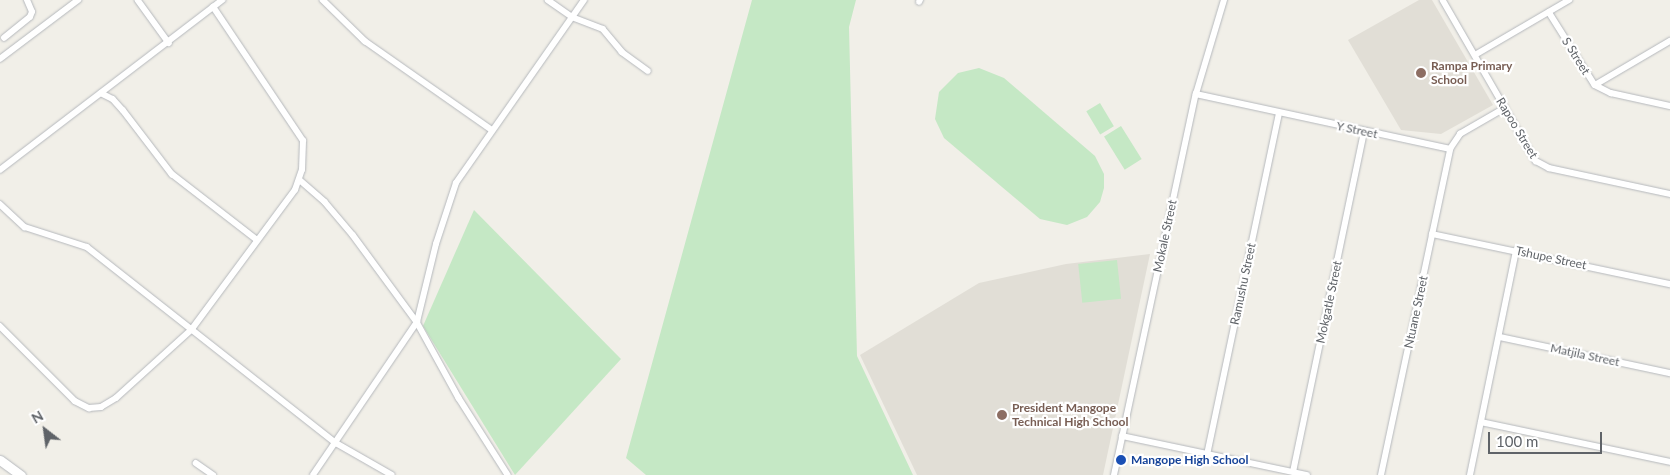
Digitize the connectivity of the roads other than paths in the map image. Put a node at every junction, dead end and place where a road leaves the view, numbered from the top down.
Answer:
1 (27, 0) edge
2 (78, 0) edge
3 (138, 0) edge
4 (222, 0) edge
5 (323, 0) edge
6 (548, 0) edge
7 (584, 0) edge
8 (1224, 0) edge
9 (1443, 0) edge
10 (1569, 0) edge
11 (213, 7) junction
12 (1549, 12) junction
13 (572, 17) junction
14 (4, 38) dead end
15 (1670, 41) edge
16 (169, 43) junction
17 (1474, 56) junction
18 (0, 59) edge
19 (648, 71) dead end
20 (1595, 85) junction
21 (101, 93) junction
22 (1196, 94) junction
23 (1670, 106) edge
24 (1505, 108) junction
25 (1279, 113) junction
26 (492, 130) junction
27 (1364, 131) junction
28 (1450, 149) junction
29 (0, 170) edge
30 (300, 180) junction
31 (1670, 194) edge
32 (0, 204) edge
33 (1432, 234) junction
34 (256, 239) junction
35 (1516, 251) junction
36 (1670, 284) edge
37 (417, 322) junction
38 (0, 326) edge
39 (192, 329) junction
40 (1500, 337) junction
41 (1670, 373) edge
42 (1481, 422) junction
43 (1122, 436) junction
44 (336, 443) junction
45 (1207, 454) junction
46 (0, 460) edge
47 (1670, 462) edge
48 (196, 464) dead end
49 (1293, 472) junction
50 (21, 475) edge
51 (213, 475) edge
52 (313, 475) edge
53 (392, 475) edge
54 (508, 475) edge
55 (1114, 475) edge
56 (1307, 475) edge
57 (1381, 475) edge
58 (1470, 475) edge

1 - 14 street
2 - 18 street
3 - 16 street
4 - 11 street
5 - 26 street
6 - 13 street
7 - 13 street
8 - 22 street, Mokale Street
9 - 17 street, Rapoo Street
10 - 12 street
11 - 16 street
11 - 30 street
12 - 17 street
12 - 20 street, S Street
13 - 19 street
13 - 26 street
15 - 20 street
16 - 21 street
17 - 24 street, Rapoo Street
20 - 23 street, S Street
21 - 29 street
21 - 34 street
22 - 25 street, Y Street
22 - 43 street, Mokale Street
24 - 28 street
24 - 31 street, Rapoo Street
25 - 27 street, Y Street
25 - 45 street, Ramushu Street
26 - 37 street
27 - 28 street, Y Street
27 - 49 street, Mokgatle Street
28 - 33 street, Ntuane Street
30 - 34 street
30 - 37 street
32 - 39 street
33 - 35 street, Tshupe Street
33 - 57 street, Ntuane Street
34 - 39 street
35 - 36 street, Tshupe Street
35 - 40 street
37 - 44 street
37 - 54 street
38 - 39 street
39 - 44 street
40 - 41 street, Matjila Street
40 - 42 street
42 - 47 street
42 - 58 street
43 - 45 street
43 - 55 street, Mokale Street
44 - 52 street
44 - 53 street
45 - 49 street
46 - 50 street
48 - 51 street
49 - 56 street

